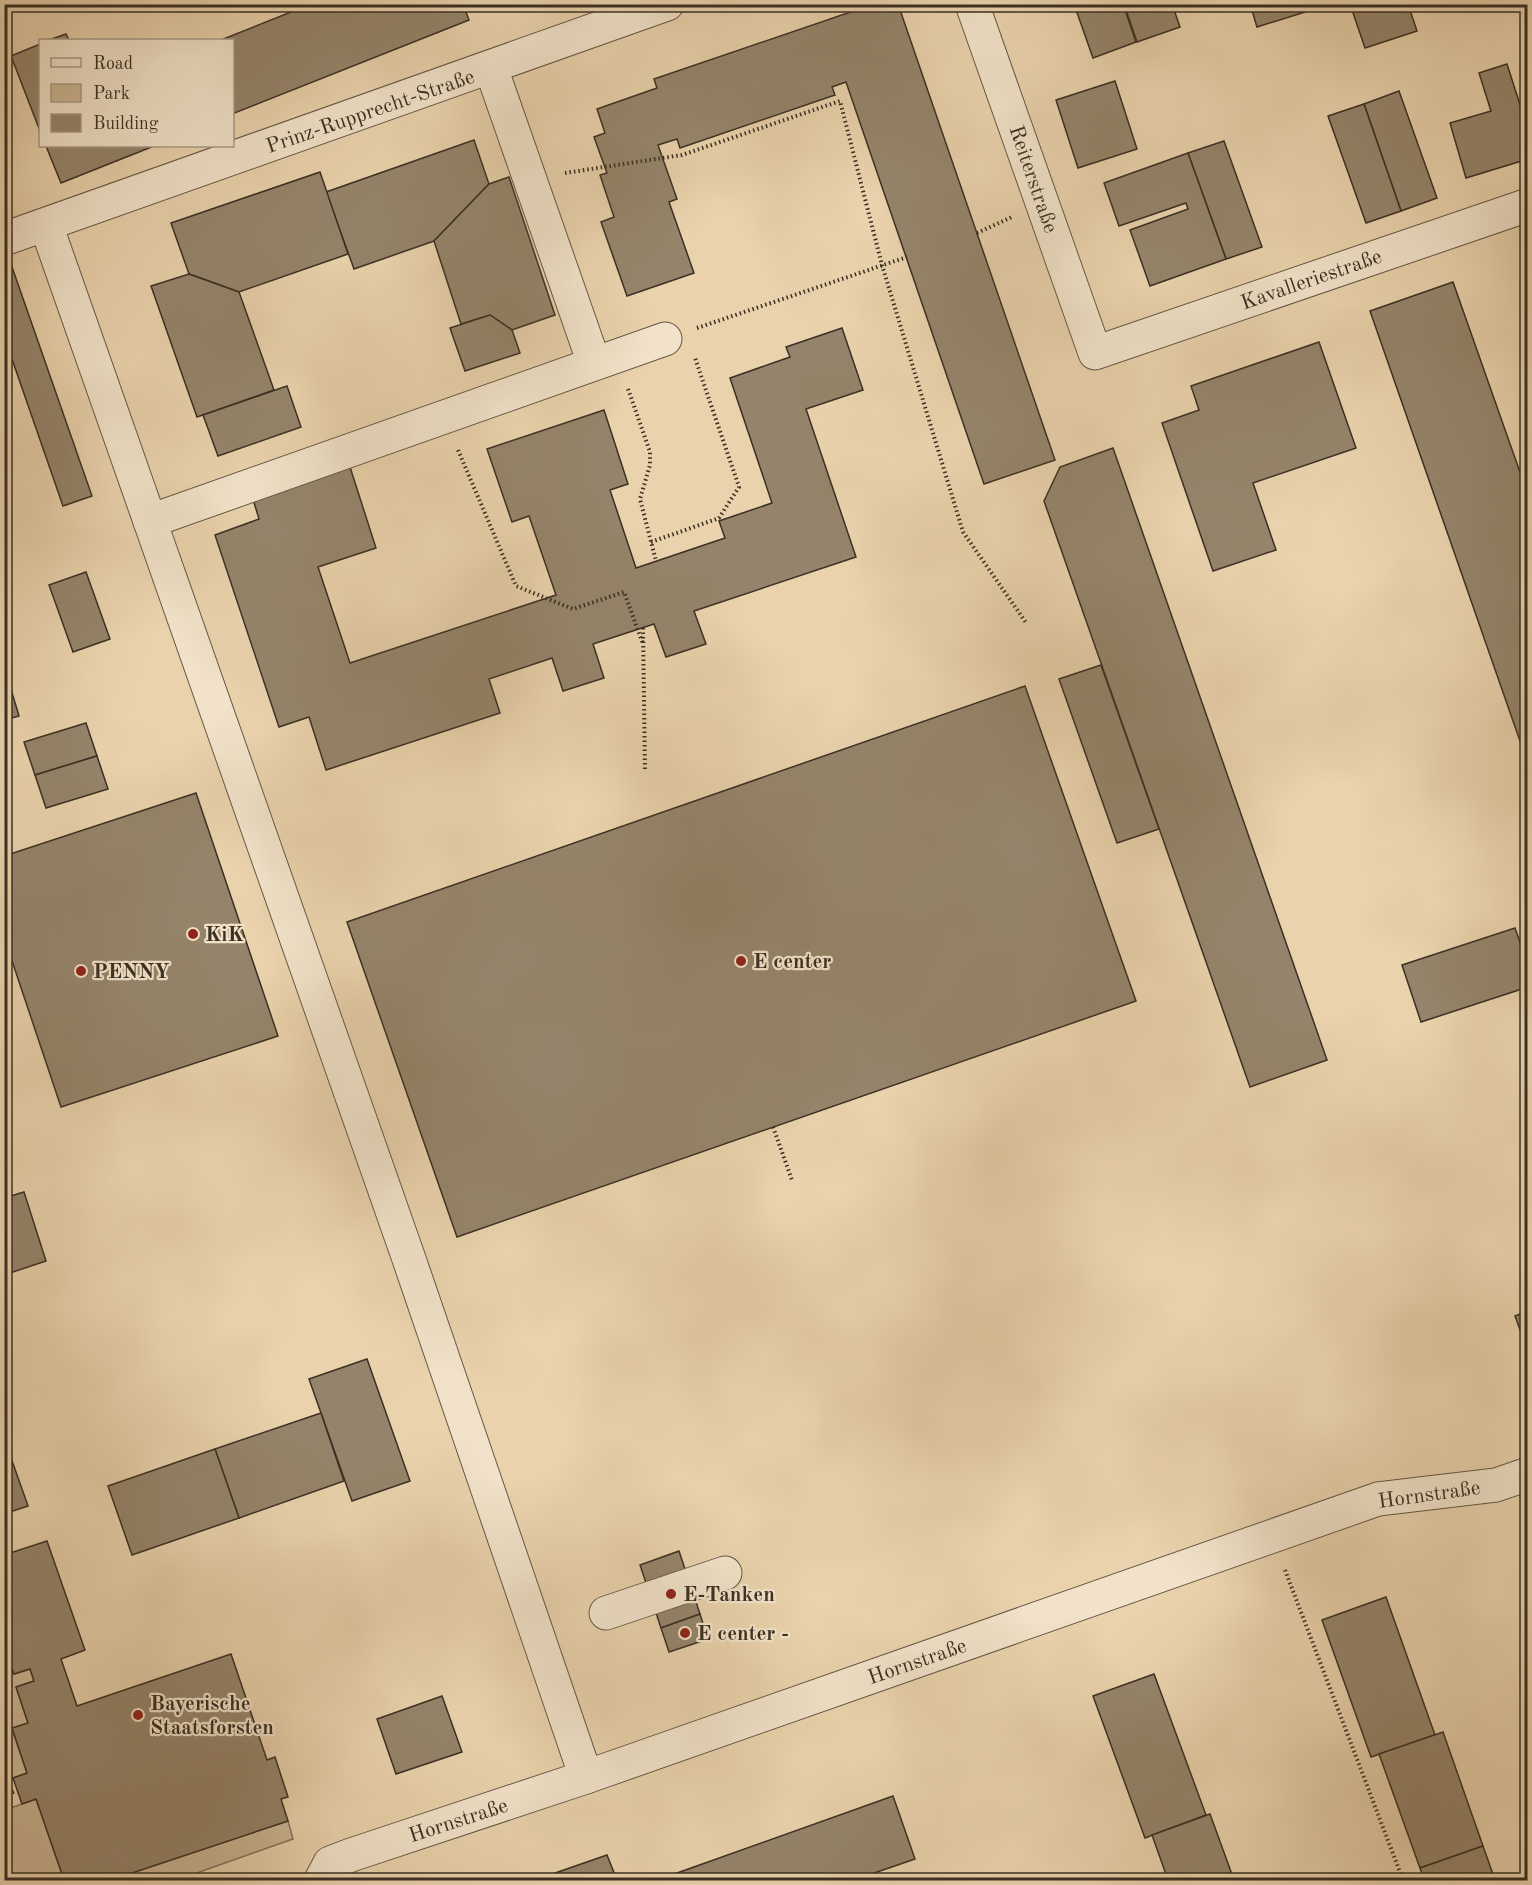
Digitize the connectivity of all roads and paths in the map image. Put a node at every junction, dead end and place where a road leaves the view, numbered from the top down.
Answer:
1 (667, 4) edge
2 (972, 4) edge
3 (491, 68) junction
4 (530, 179) junction
5 (1527, 204) edge
6 (46, 225) junction
7 (4, 239) edge
8 (907, 257) dead end
9 (882, 265) junction
10 (675, 335) junction
11 (1095, 353) joint
12 (606, 359) junction
13 (444, 417) junction
14 (150, 521) junction
15 (651, 542) junction
16 (656, 561) dead end
17 (1027, 624) dead end
18 (643, 628) dead end
19 (643, 644) junction
20 (645, 772) dead end
21 (772, 1127) dead end
22 (792, 1180) dead end
23 (1527, 1474) edge
24 (1272, 1536) junction
25 (725, 1573) dead end
26 (606, 1613) dead end
27 (586, 1777) junction
28 (17, 1791) dead end
29 (4, 1795) edge
30 (321, 1881) edge
31 (1403, 1881) edge

1 - 3 street, Prinz-Rupprecht-Straße
2 - 11 street, Reiterstraße
3 - 4 street
3 - 6 street, Prinz-Rupprecht-Straße
4 - 9 path
4 - 12 street
5 - 11 street, Kavalleriestraße
6 - 7 street, Prinz-Rupprecht-Straße
6 - 14 street
8 - 9 path
9 - 10 path
9 - 17 path
10 - 12 street
10 - 15 path
12 - 13 street
12 - 15 path
13 - 14 street
13 - 19 path
14 - 27 street
15 - 16 path
18 - 19 path
19 - 20 path
21 - 22 path
23 - 24 street, Hornstraße
24 - 27 street, Hornstraße
24 - 31 path
25 - 26 street
27 - 30 street, Hornstraße
28 - 29 path

